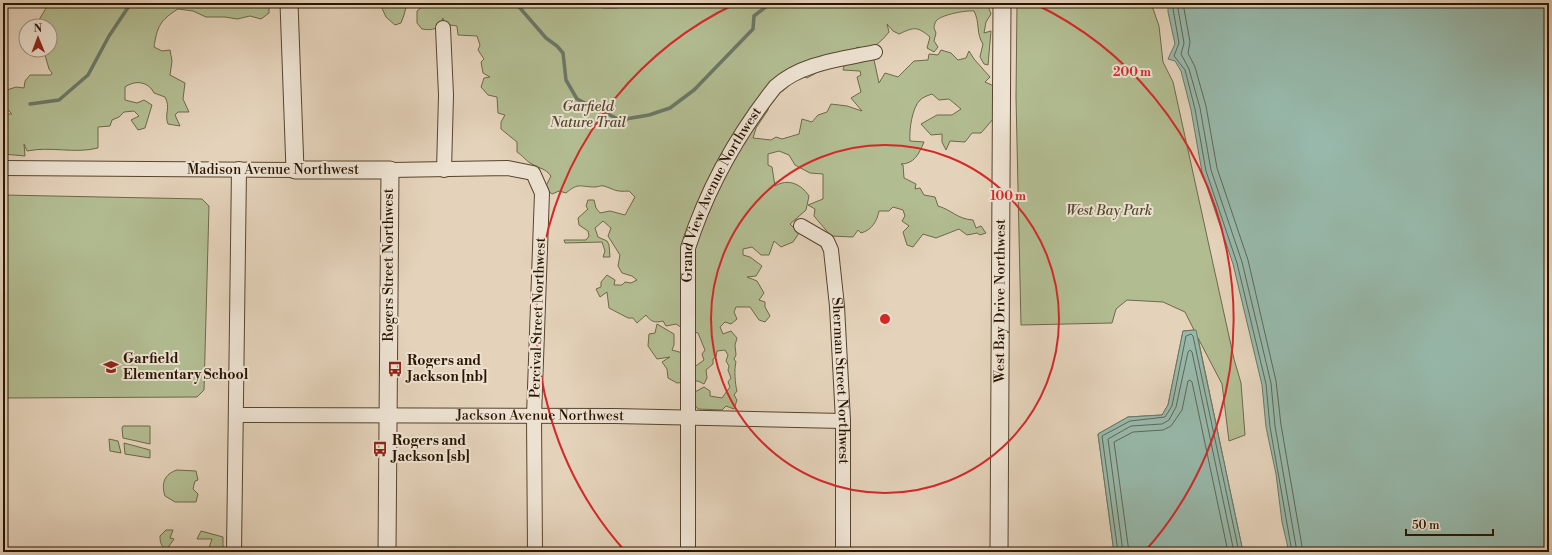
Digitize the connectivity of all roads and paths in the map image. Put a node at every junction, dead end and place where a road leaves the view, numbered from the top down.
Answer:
1 (289, 3) edge
2 (1002, 3) edge
3 (443, 28) dead end
4 (875, 52) dead end
5 (3, 168) edge
6 (239, 169) junction
7 (295, 170) junction
8 (390, 170) junction
9 (444, 170) junction
10 (537, 181) joint
11 (801, 226) dead end
12 (236, 415) junction
13 (388, 415) junction
14 (534, 416) junction
15 (689, 418) junction
16 (843, 421) junction
17 (234, 552) edge
18 (387, 552) edge
19 (535, 552) edge
20 (688, 552) edge
21 (843, 552) edge
22 (999, 552) edge

1 - 7 street
2 - 22 street, West Bay Drive Northwest
3 - 9 street
4 - 15 street, Grand View Avenue Northwest
5 - 6 street, Madison Avenue Northwest
6 - 7 street, Madison Avenue Northwest
6 - 12 street
7 - 8 street, Madison Avenue Northwest
8 - 9 street, Madison Avenue Northwest
8 - 13 street, Rogers Street Northwest
9 - 10 street, Madison Avenue Northwest
10 - 14 street, Percival Street Northwest
11 - 16 street, Sherman Street Northwest
12 - 13 street, Jackson Avenue Northwest
12 - 17 street
13 - 14 street, Jackson Avenue Northwest
13 - 18 street, Rogers Street Northwest
14 - 15 street, Jackson Avenue Northwest
14 - 19 street, Percival Street Northwest
15 - 16 street, Jackson Avenue Northwest
15 - 20 street, Grand View Avenue Northwest
16 - 21 street, Sherman Street Northwest

